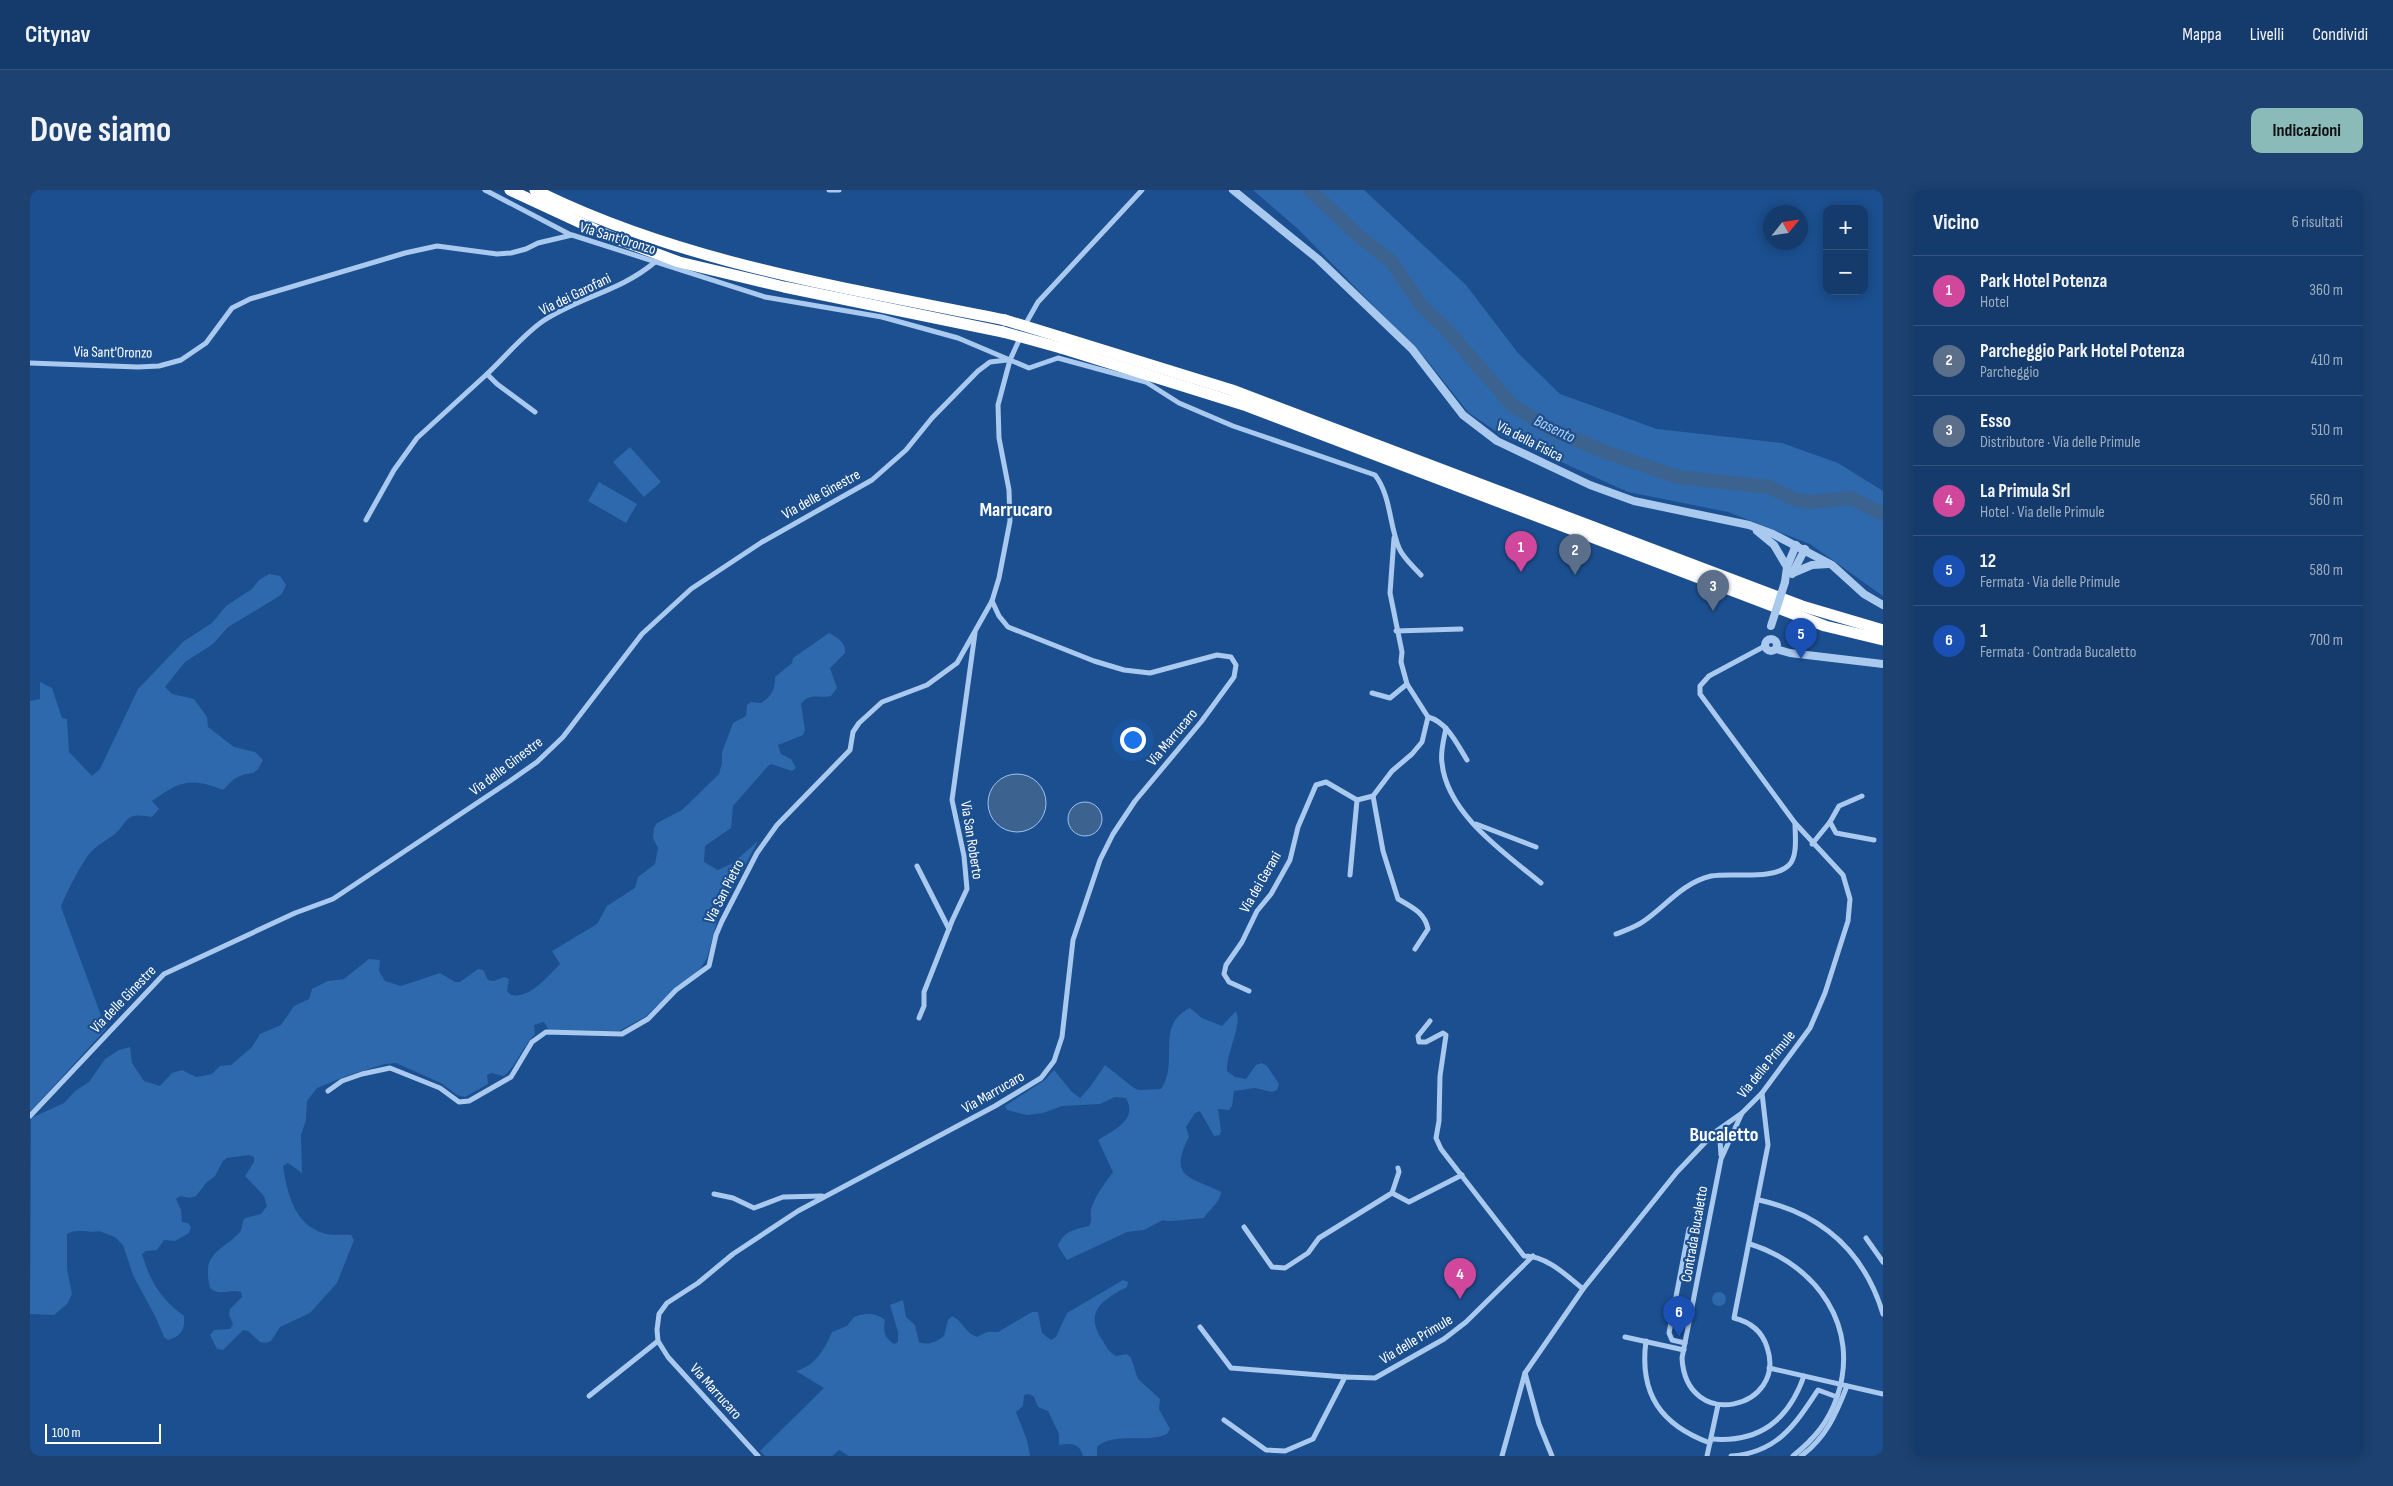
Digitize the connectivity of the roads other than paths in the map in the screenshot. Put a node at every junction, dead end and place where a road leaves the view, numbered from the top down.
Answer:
1 (485, 190) edge
2 (510, 190) edge
3 (535, 190) edge
4 (829, 190) edge
5 (839, 190) edge
6 (1142, 190) edge
7 (1233, 190) edge
8 (572, 235) junction
9 (655, 262) junction
10 (1004, 326) junction
11 (1062, 343) junction
12 (1010, 360) junction
13 (30, 363) edge
14 (487, 374) junction
15 (535, 412) dead end
16 (366, 520) dead end
17 (1749, 526) junction
18 (1394, 535) junction
19 (1796, 545) junction
20 (1805, 549) junction
21 (1832, 564) junction
22 (1790, 570) junction
23 (1421, 575) dead end
24 (992, 601) junction
25 (1883, 605) edge
26 (976, 628) junction
27 (1462, 629) dead end
28 (1883, 630) edge
29 (1396, 631) junction
30 (1771, 639) junction
31 (1883, 640) edge
32 (1765, 646) junction
33 (1776, 649) junction
34 (1883, 664) edge
35 (1407, 684) junction
36 (1372, 693) dead end
37 (1428, 717) junction
38 (1446, 728) junction
39 (1467, 760) dead end
40 (1374, 796) junction
41 (1862, 796) dead end
42 (1357, 800) junction
43 (1830, 822) junction
44 (1795, 823) junction
45 (1475, 824) junction
46 (1874, 840) dead end
47 (1812, 844) junction
48 (1536, 846) dead end
49 (917, 866) dead end
50 (1350, 875) dead end
51 (1541, 883) dead end
52 (949, 929) junction
53 (1616, 934) dead end
54 (1415, 949) dead end
55 (1249, 991) dead end
56 (919, 1018) dead end
57 (1430, 1021) dead end
58 (328, 1091) dead end
59 (1762, 1093) junction
60 (1742, 1113) junction
61 (30, 1116) edge
62 (1715, 1132) junction
63 (1721, 1159) junction
64 (1398, 1168) dead end
65 (1462, 1175) junction
66 (1392, 1193) junction
67 (714, 1194) dead end
68 (825, 1196) junction
69 (1759, 1200) junction
70 (1244, 1227) dead end
71 (1689, 1229) dead end
72 (1866, 1238) dead end
73 (1750, 1244) junction
74 (1533, 1256) junction
75 (1883, 1262) edge
76 (1583, 1289) junction
77 (1883, 1314) edge
78 (1200, 1327) dead end
79 (1625, 1337) dead end
80 (658, 1341) junction
81 (1646, 1341) junction
82 (1685, 1343) junction
83 (1684, 1350) junction
84 (1770, 1368) junction
85 (1525, 1373) junction
86 (1804, 1376) junction
87 (1345, 1377) junction
88 (1841, 1385) junction
89 (1847, 1386) junction
90 (1883, 1394) edge
91 (589, 1396) dead end
92 (1836, 1397) junction
93 (1718, 1405) junction
94 (1224, 1420) dead end
95 (1710, 1441) junction
96 (758, 1456) edge
97 (1502, 1456) edge
98 (1552, 1456) edge
99 (1707, 1456) edge
100 (1731, 1456) edge
101 (1792, 1456) edge
102 (1801, 1456) edge

1 - 8 street
2 - 10 highway
3 - 10 highway
4 - 5 street
6 - 12 street
7 - 17 street, Via della Fisica
8 - 9 street, Via Sant'Oronzo
8 - 13 street, Via Sant'Oronzo
9 - 12 street, Via Sant'Oronzo
9 - 14 street, Via dei Garofani
10 - 11 highway, bridge
11 - 28 highway
11 - 31 highway
12 - 18 street, Via Sant'Oronzo
12 - 24 street
12 - 61 street, Via delle Ginestre
14 - 15 street
14 - 16 street, Via dei Garofani
17 - 19 street, Via della Fisica
17 - 22 street
18 - 23 street
18 - 29 street
19 - 20 street, Via della Fisica
19 - 22 street
20 - 21 street, Via della Fisica
20 - 22 street
21 - 22 street
21 - 25 street, Via della Fisica
22 - 30 street, bridge
24 - 26 street, Via San Pietro
24 - 68 street, Via Marrucaro
26 - 52 street, Via San Roberto
26 - 58 street, Via San Pietro
27 - 29 street
29 - 35 street
30 - 32 street
30 - 33 street
32 - 33 street
32 - 44 street, Via delle Primule
33 - 34 street
35 - 36 street
35 - 37 street
37 - 38 street
37 - 40 street
38 - 39 street
38 - 45 street
40 - 42 street
40 - 54 street
41 - 43 street
42 - 50 street
42 - 55 street, Via dei Gerani
43 - 46 street
43 - 47 street
44 - 47 street, Via delle Primule
44 - 53 street
45 - 48 street
45 - 51 street
47 - 59 street, Via delle Primule
49 - 52 street
52 - 56 street, Via San Roberto
57 - 65 street
59 - 60 street, Via delle Primule
59 - 69 street
60 - 62 street, Via delle Primule
60 - 63 street
62 - 63 street
62 - 76 street, Via delle Primule
63 - 82 street, Contrada Bucaletto
64 - 66 street
65 - 66 street
65 - 74 street
66 - 70 street
67 - 68 street, Via Marrucaro
68 - 80 street, Via Marrucaro
69 - 73 street
69 - 77 street
71 - 82 street
72 - 75 street
73 - 84 street
73 - 88 street
74 - 76 street
74 - 87 street, Via delle Primule
76 - 85 street, Via delle Primule
78 - 87 street, Via delle Primule
79 - 81 street
80 - 91 street
80 - 96 street, Via Marrucaro
81 - 83 street
81 - 95 street
82 - 83 street, Contrada Bucaletto
83 - 93 street, Contrada Bucaletto
84 - 86 street
84 - 93 street
85 - 97 street, Via delle Primule
85 - 98 street
86 - 88 street
86 - 95 street
87 - 94 street
88 - 89 street
88 - 92 street
89 - 90 street
89 - 102 street
92 - 100 street
92 - 101 street
93 - 95 street
95 - 99 street

